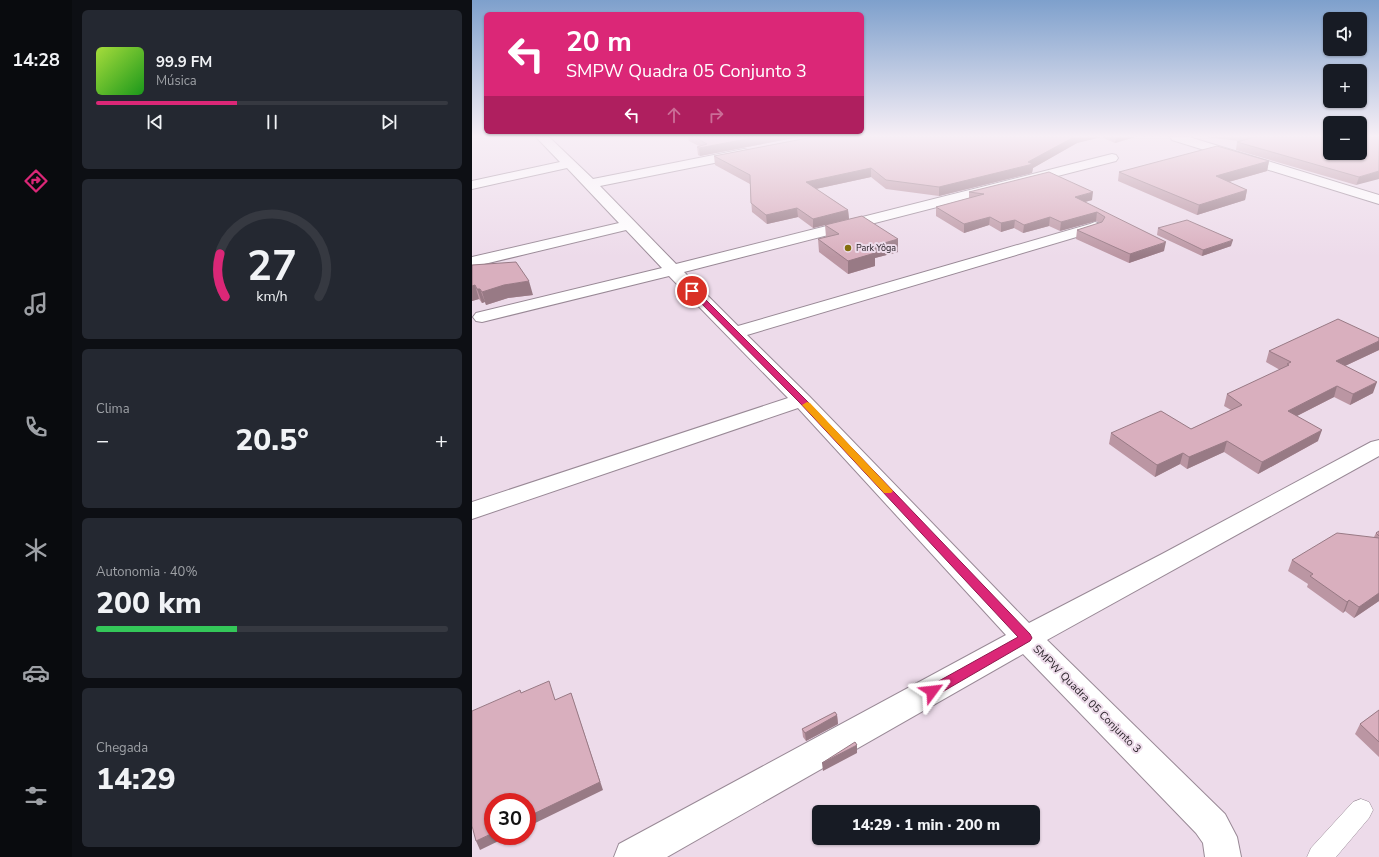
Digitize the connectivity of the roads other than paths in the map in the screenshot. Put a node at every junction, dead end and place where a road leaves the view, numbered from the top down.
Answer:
1 (509, 177) edge
2 (583, 177) edge
3 (625, 177) edge
4 (1037, 177) edge
5 (1304, 177) edge
6 (590, 184) junction
7 (472, 185) edge
8 (1379, 189) edge
9 (1362, 195) junction
10 (1379, 200) edge
11 (629, 225) junction
12 (1095, 227) edge
13 (472, 262) edge
14 (672, 270) junction
15 (482, 317) dead end
16 (734, 333) junction
17 (802, 400) junction
18 (1379, 447) edge
19 (472, 511) edge
20 (1026, 638) junction
21 (1361, 810) dead end
22 (1227, 855) edge
23 (632, 857) edge
24 (1320, 857) edge

1 - 7 street
2 - 6 street, SMPW Quadra 05 Conjunto 3
3 - 6 street
4 - 14 street
5 - 9 street
6 - 11 street, SMPW Quadra 05 Conjunto 3
8 - 9 street
9 - 10 street
11 - 13 street
11 - 14 street, SMPW Quadra 05 Conjunto 3
12 - 16 street
14 - 15 street
14 - 16 street, SMPW Quadra 05 Conjunto 3
16 - 17 street, SMPW Quadra 05 Conjunto 3
17 - 19 street
17 - 20 street, SMPW Quadra 05 Conjunto 3
18 - 20 street
20 - 22 street, SMPW Quadra 05 Conjunto 3
20 - 23 street
21 - 24 lane

